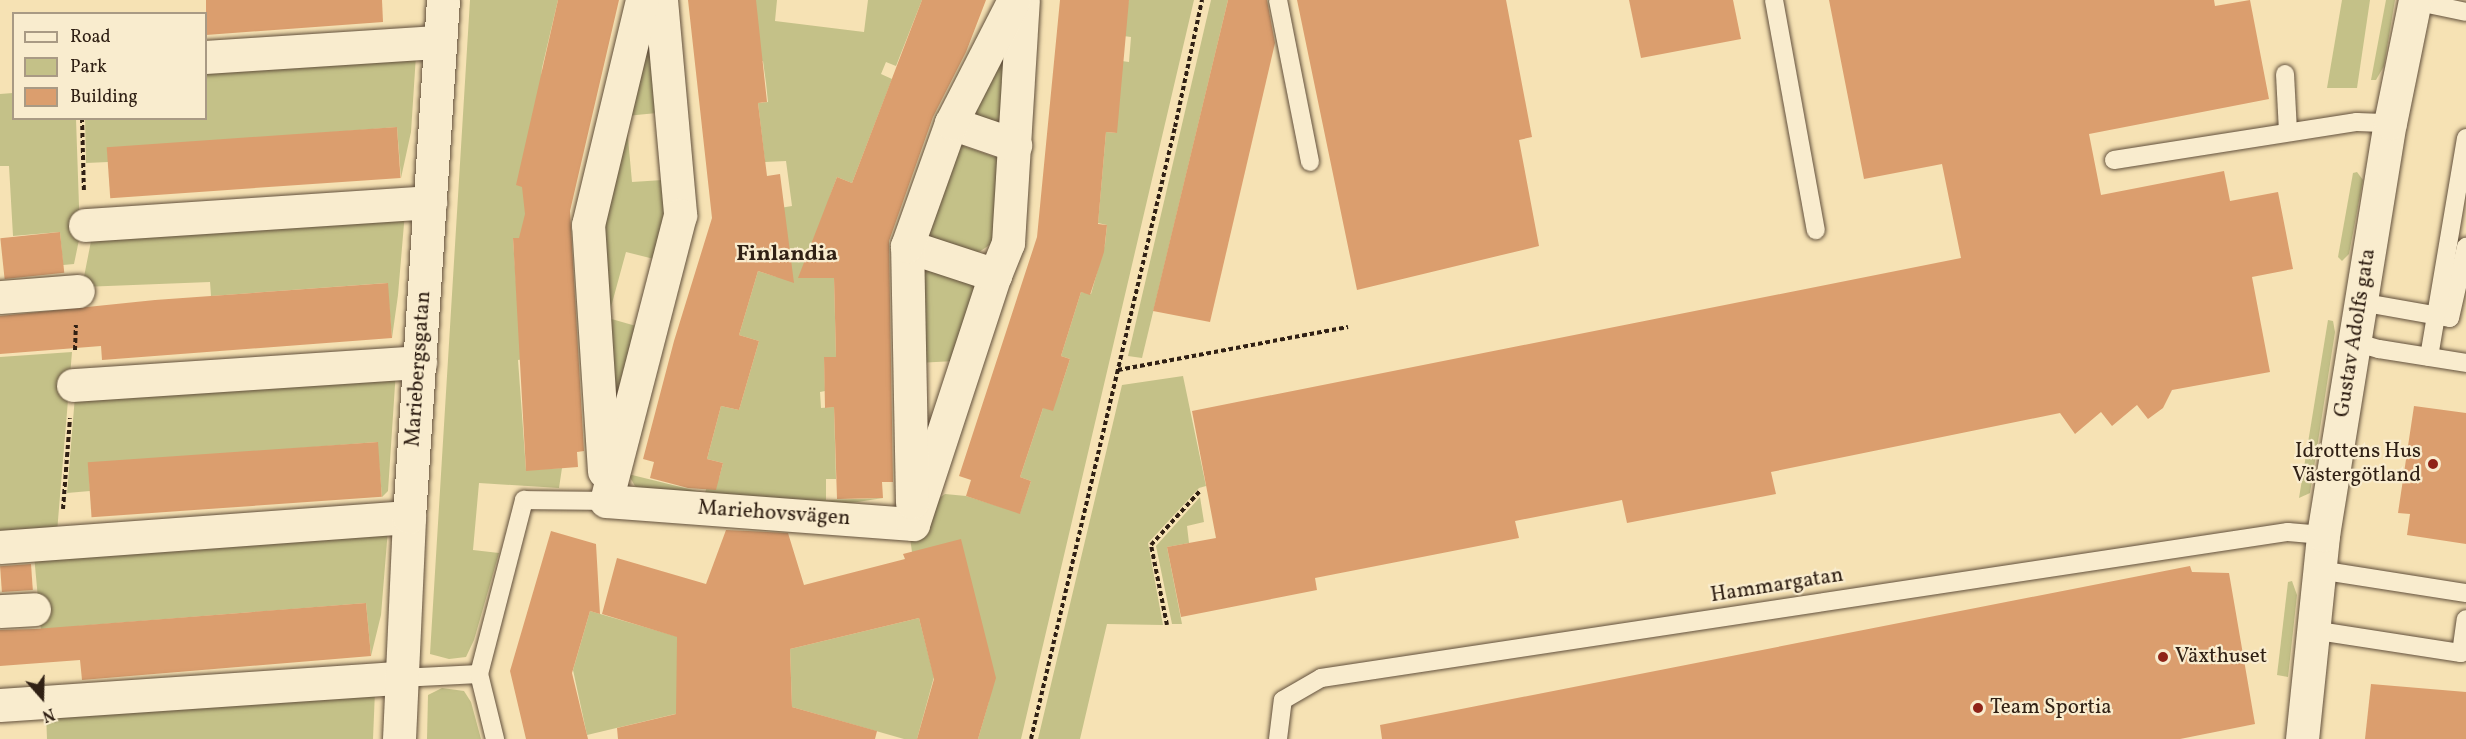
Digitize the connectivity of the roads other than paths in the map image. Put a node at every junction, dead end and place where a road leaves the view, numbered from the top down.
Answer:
1 (443, 0) edge
2 (642, 0) edge
3 (661, 0) edge
4 (1014, 0) edge
5 (1023, 0) edge
6 (1278, 0) edge
7 (1774, 0) edge
8 (2414, 1) edge
9 (2466, 12) edge
10 (440, 42) junction
11 (207, 57) edge
12 (2285, 74) dead end
13 (951, 123) junction
14 (2390, 123) junction
15 (2288, 132) junction
16 (2466, 138) edge
17 (1015, 145) junction
18 (2114, 160) dead end
19 (1310, 162) dead end
20 (430, 202) junction
21 (86, 225) road end
22 (1816, 230) dead end
23 (907, 246) junction
24 (2466, 247) edge
25 (995, 275) junction
26 (78, 291) road end
27 (0, 297) edge
28 (2360, 302) junction
29 (2434, 315) junction
30 (2354, 342) junction
31 (2429, 357) junction
32 (420, 362) junction
33 (2466, 363) edge
34 (908, 377) junction
35 (963, 377) junction
36 (73, 385) road end
37 (606, 501) junction
38 (409, 517) junction
39 (913, 524) junction
40 (2324, 535) junction
41 (0, 547) edge
42 (2319, 570) junction
43 (2466, 593) edge
44 (34, 609) dead end
45 (0, 612) edge
46 (2466, 619) edge
47 (2312, 630) junction
48 (479, 674) junction
49 (400, 678) junction
50 (0, 705) edge
51 (399, 739) edge
52 (495, 739) edge
53 (1278, 739) edge
54 (2302, 739) edge

1 - 10 street, Mariebergsgatan
2 - 37 street
3 - 37 street
4 - 13 street
5 - 17 street
6 - 19 lane
7 - 22 lane
8 - 9 lane
8 - 14 street, Gustav Adolfs gata
10 - 11 street
10 - 20 street, Mariebergsgatan
12 - 15 lane
13 - 17 street
13 - 23 street
14 - 15 lane
14 - 28 street, Gustav Adolfs gata
15 - 18 lane
16 - 29 lane
17 - 25 street
20 - 21 street
20 - 32 street, Mariebergsgatan
23 - 25 street
23 - 34 street
24 - 29 lane
25 - 35 street
26 - 27 street
28 - 29 lane
28 - 30 street, Gustav Adolfs gata
29 - 31 lane
30 - 31 lane
30 - 40 street, Gustav Adolfs gata
31 - 33 lane
32 - 36 street
32 - 38 street, Mariebergsgatan
34 - 35 street
34 - 39 street
35 - 39 street
37 - 39 street, Mariehovsvägen
37 - 48 lane
38 - 41 street
38 - 49 street, Mariebergsgatan
40 - 42 street, Gustav Adolfs gata
40 - 53 lane, Hammargatan
42 - 43 lane
42 - 47 street, Gustav Adolfs gata
44 - 45 street
46 - 47 lane
47 - 54 street, Gustav Adolfs gata
48 - 49 lane
48 - 52 lane
49 - 50 street
49 - 51 street, Mariebergsgatan

